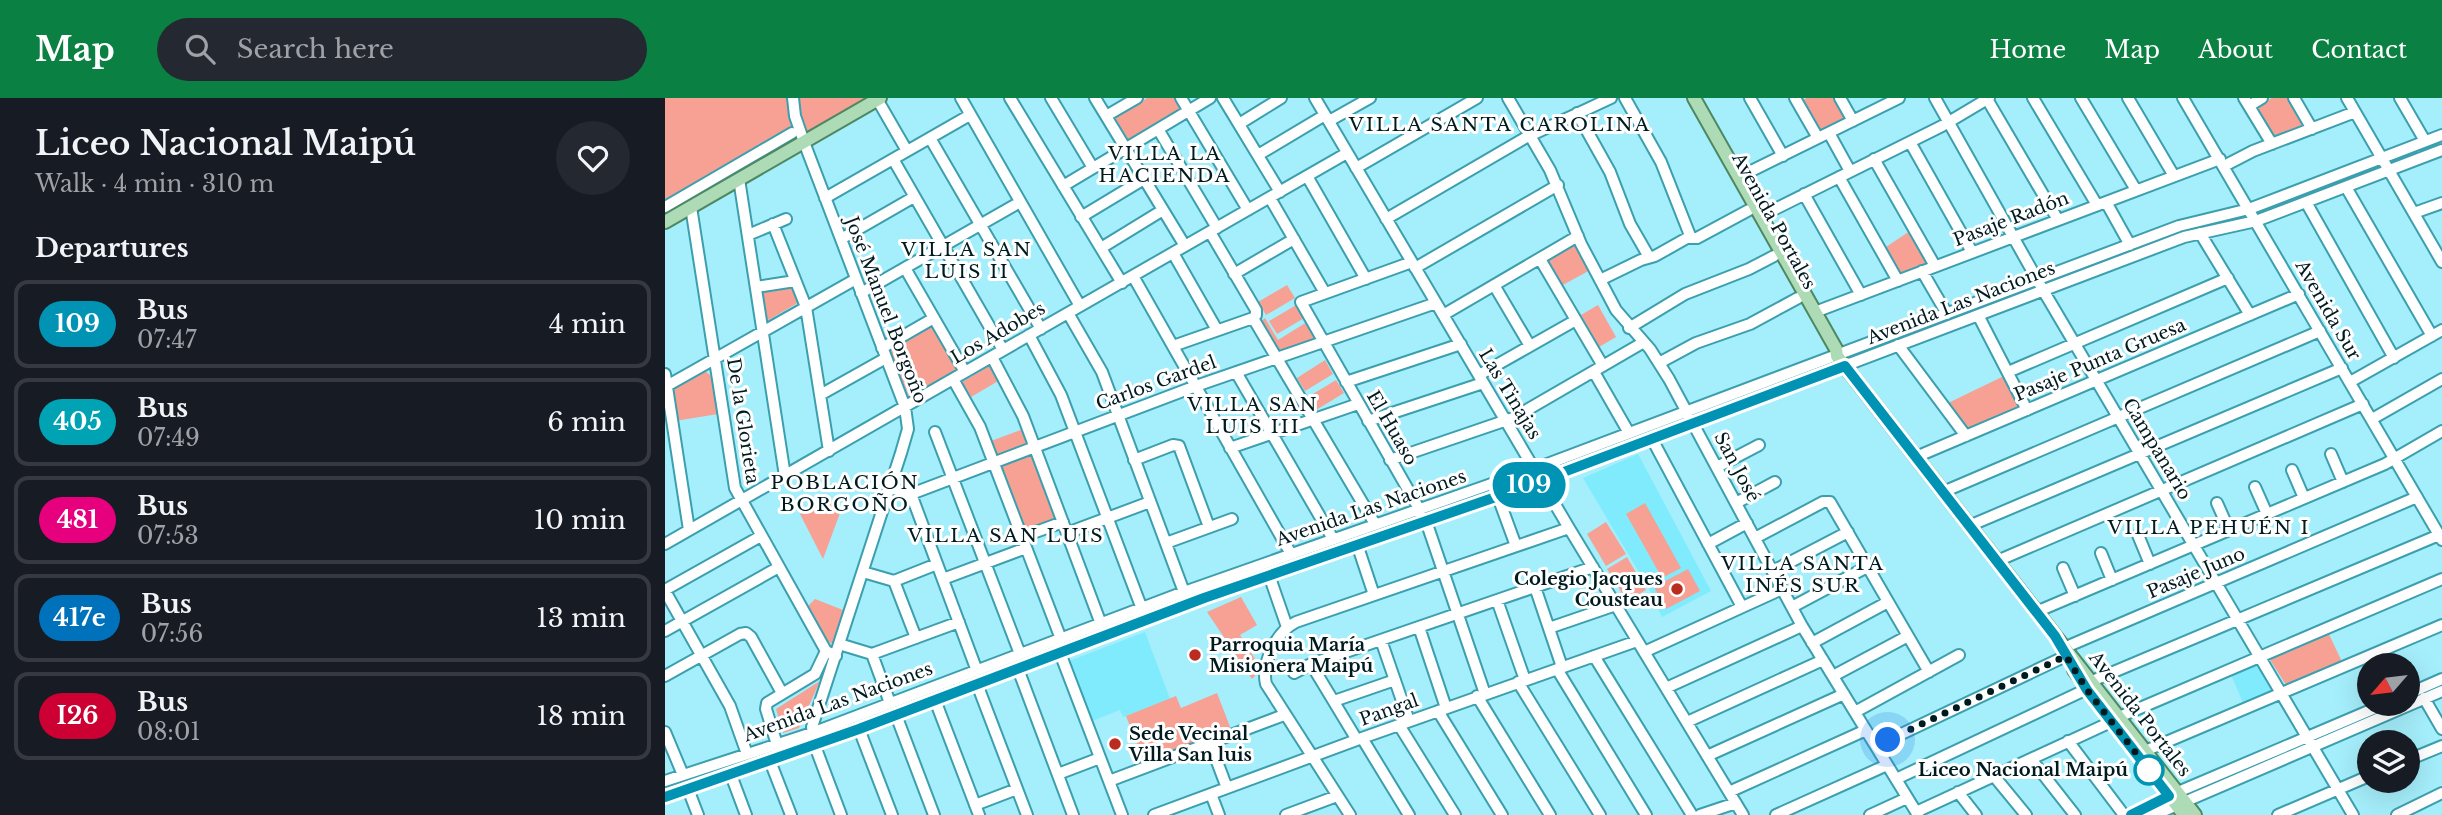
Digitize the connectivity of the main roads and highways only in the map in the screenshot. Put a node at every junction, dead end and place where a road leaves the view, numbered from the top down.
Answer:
1 (1685, 98) edge
2 (1694, 98) edge
3 (878, 99) edge
4 (1755, 213) junction
5 (665, 222) edge
6 (1841, 361) junction
7 (2115, 719) junction
8 (2178, 801) edge
9 (2195, 815) edge

1 - 4 main road, Avenida Portales
2 - 4 main road, Avenida Portales
3 - 5 main road
4 - 6 main road, Avenida Portales
4 - 6 main road, Avenida Portales
6 - 7 main road, Avenida Portales
7 - 8 main road, Avenida Portales
7 - 8 main road, Avenida Portales
8 - 9 main road, Avenida Portales

